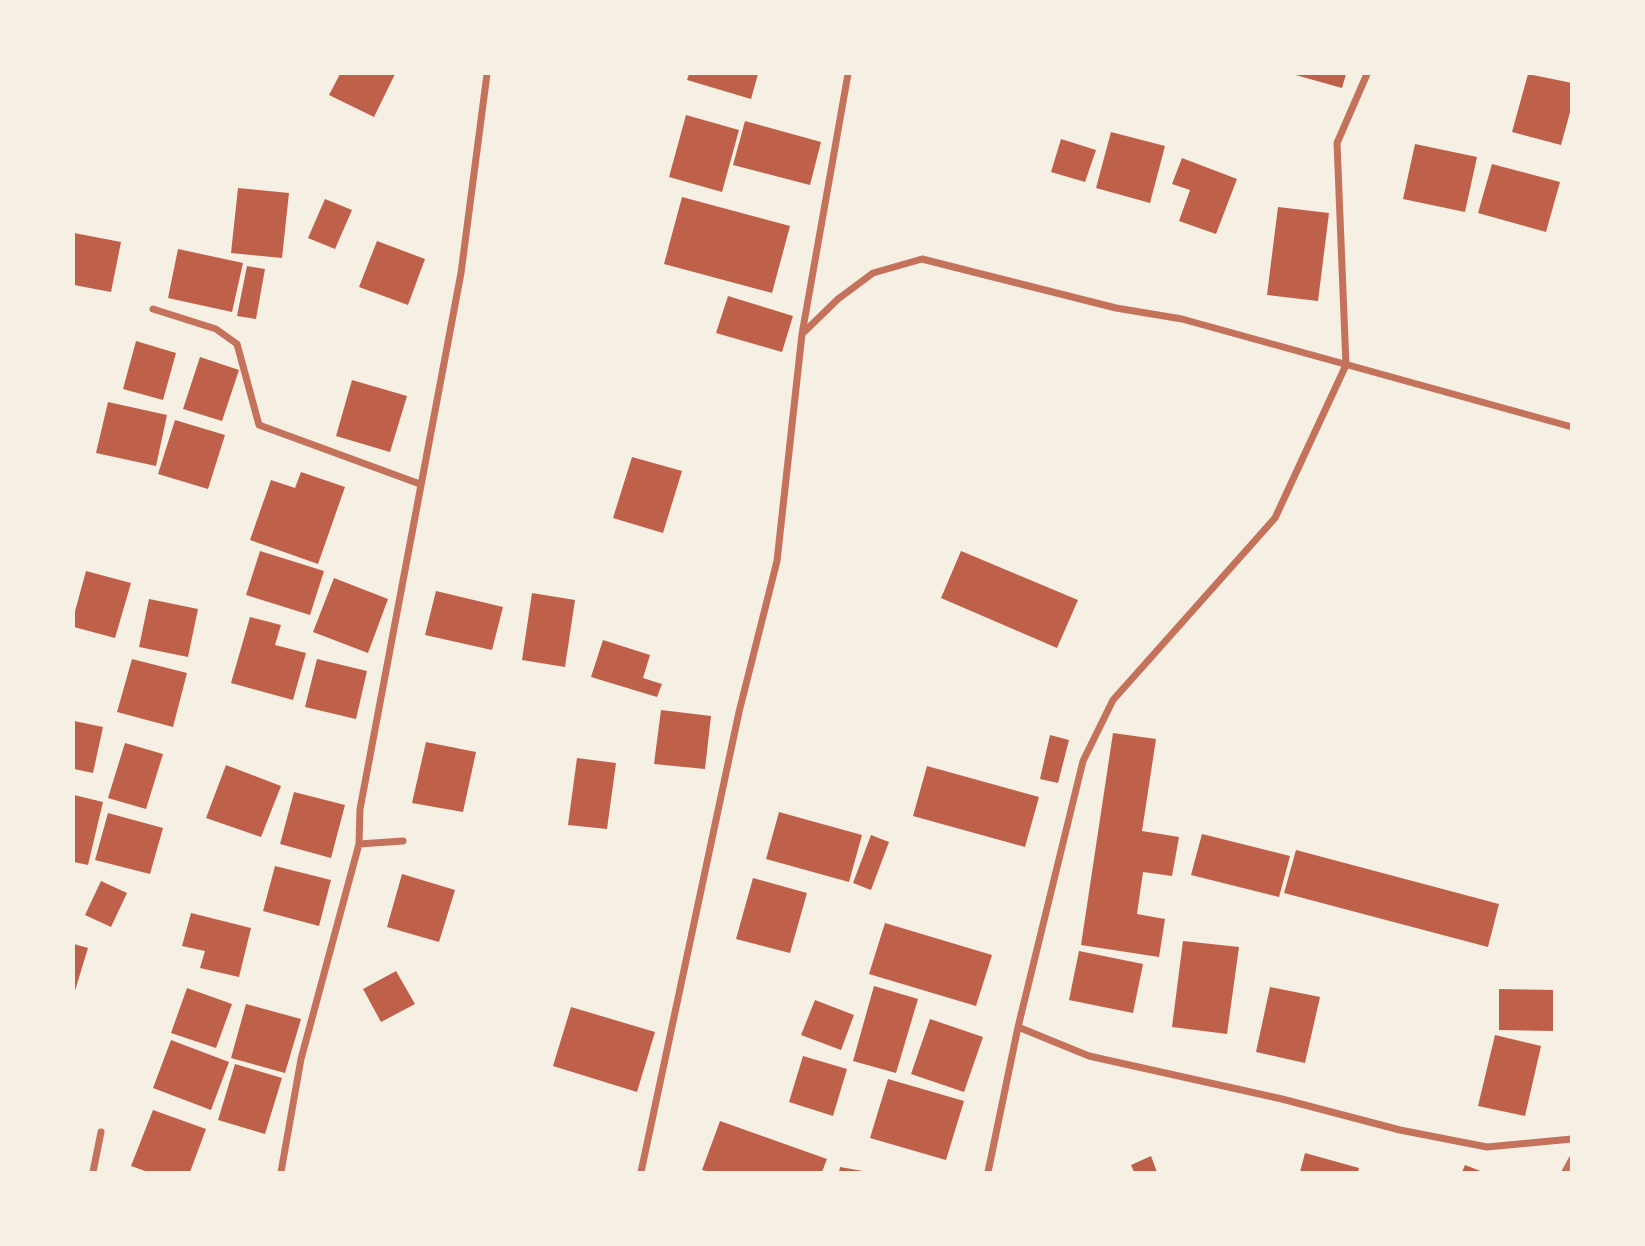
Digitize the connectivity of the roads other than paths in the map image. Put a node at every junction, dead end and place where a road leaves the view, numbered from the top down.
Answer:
1 (487, 74) edge
2 (848, 74) edge
3 (1367, 74) edge
4 (153, 309) dead end
5 (802, 334) junction
6 (1346, 365) junction
7 (1572, 427) edge
8 (420, 484) junction
9 (403, 841) dead end
10 (359, 845) junction
11 (1017, 1027) junction
12 (101, 1132) dead end
13 (1572, 1139) edge
14 (1572, 1158) edge
15 (93, 1172) edge
16 (281, 1172) edge
17 (641, 1172) edge
18 (988, 1172) edge
19 (1565, 1172) edge

1 - 8 street
2 - 5 street
3 - 6 street
4 - 8 street
5 - 6 street
5 - 17 street
6 - 7 street
6 - 11 street
8 - 10 street
9 - 10 street
10 - 16 street
11 - 13 street
11 - 18 street
12 - 15 street
14 - 19 street

